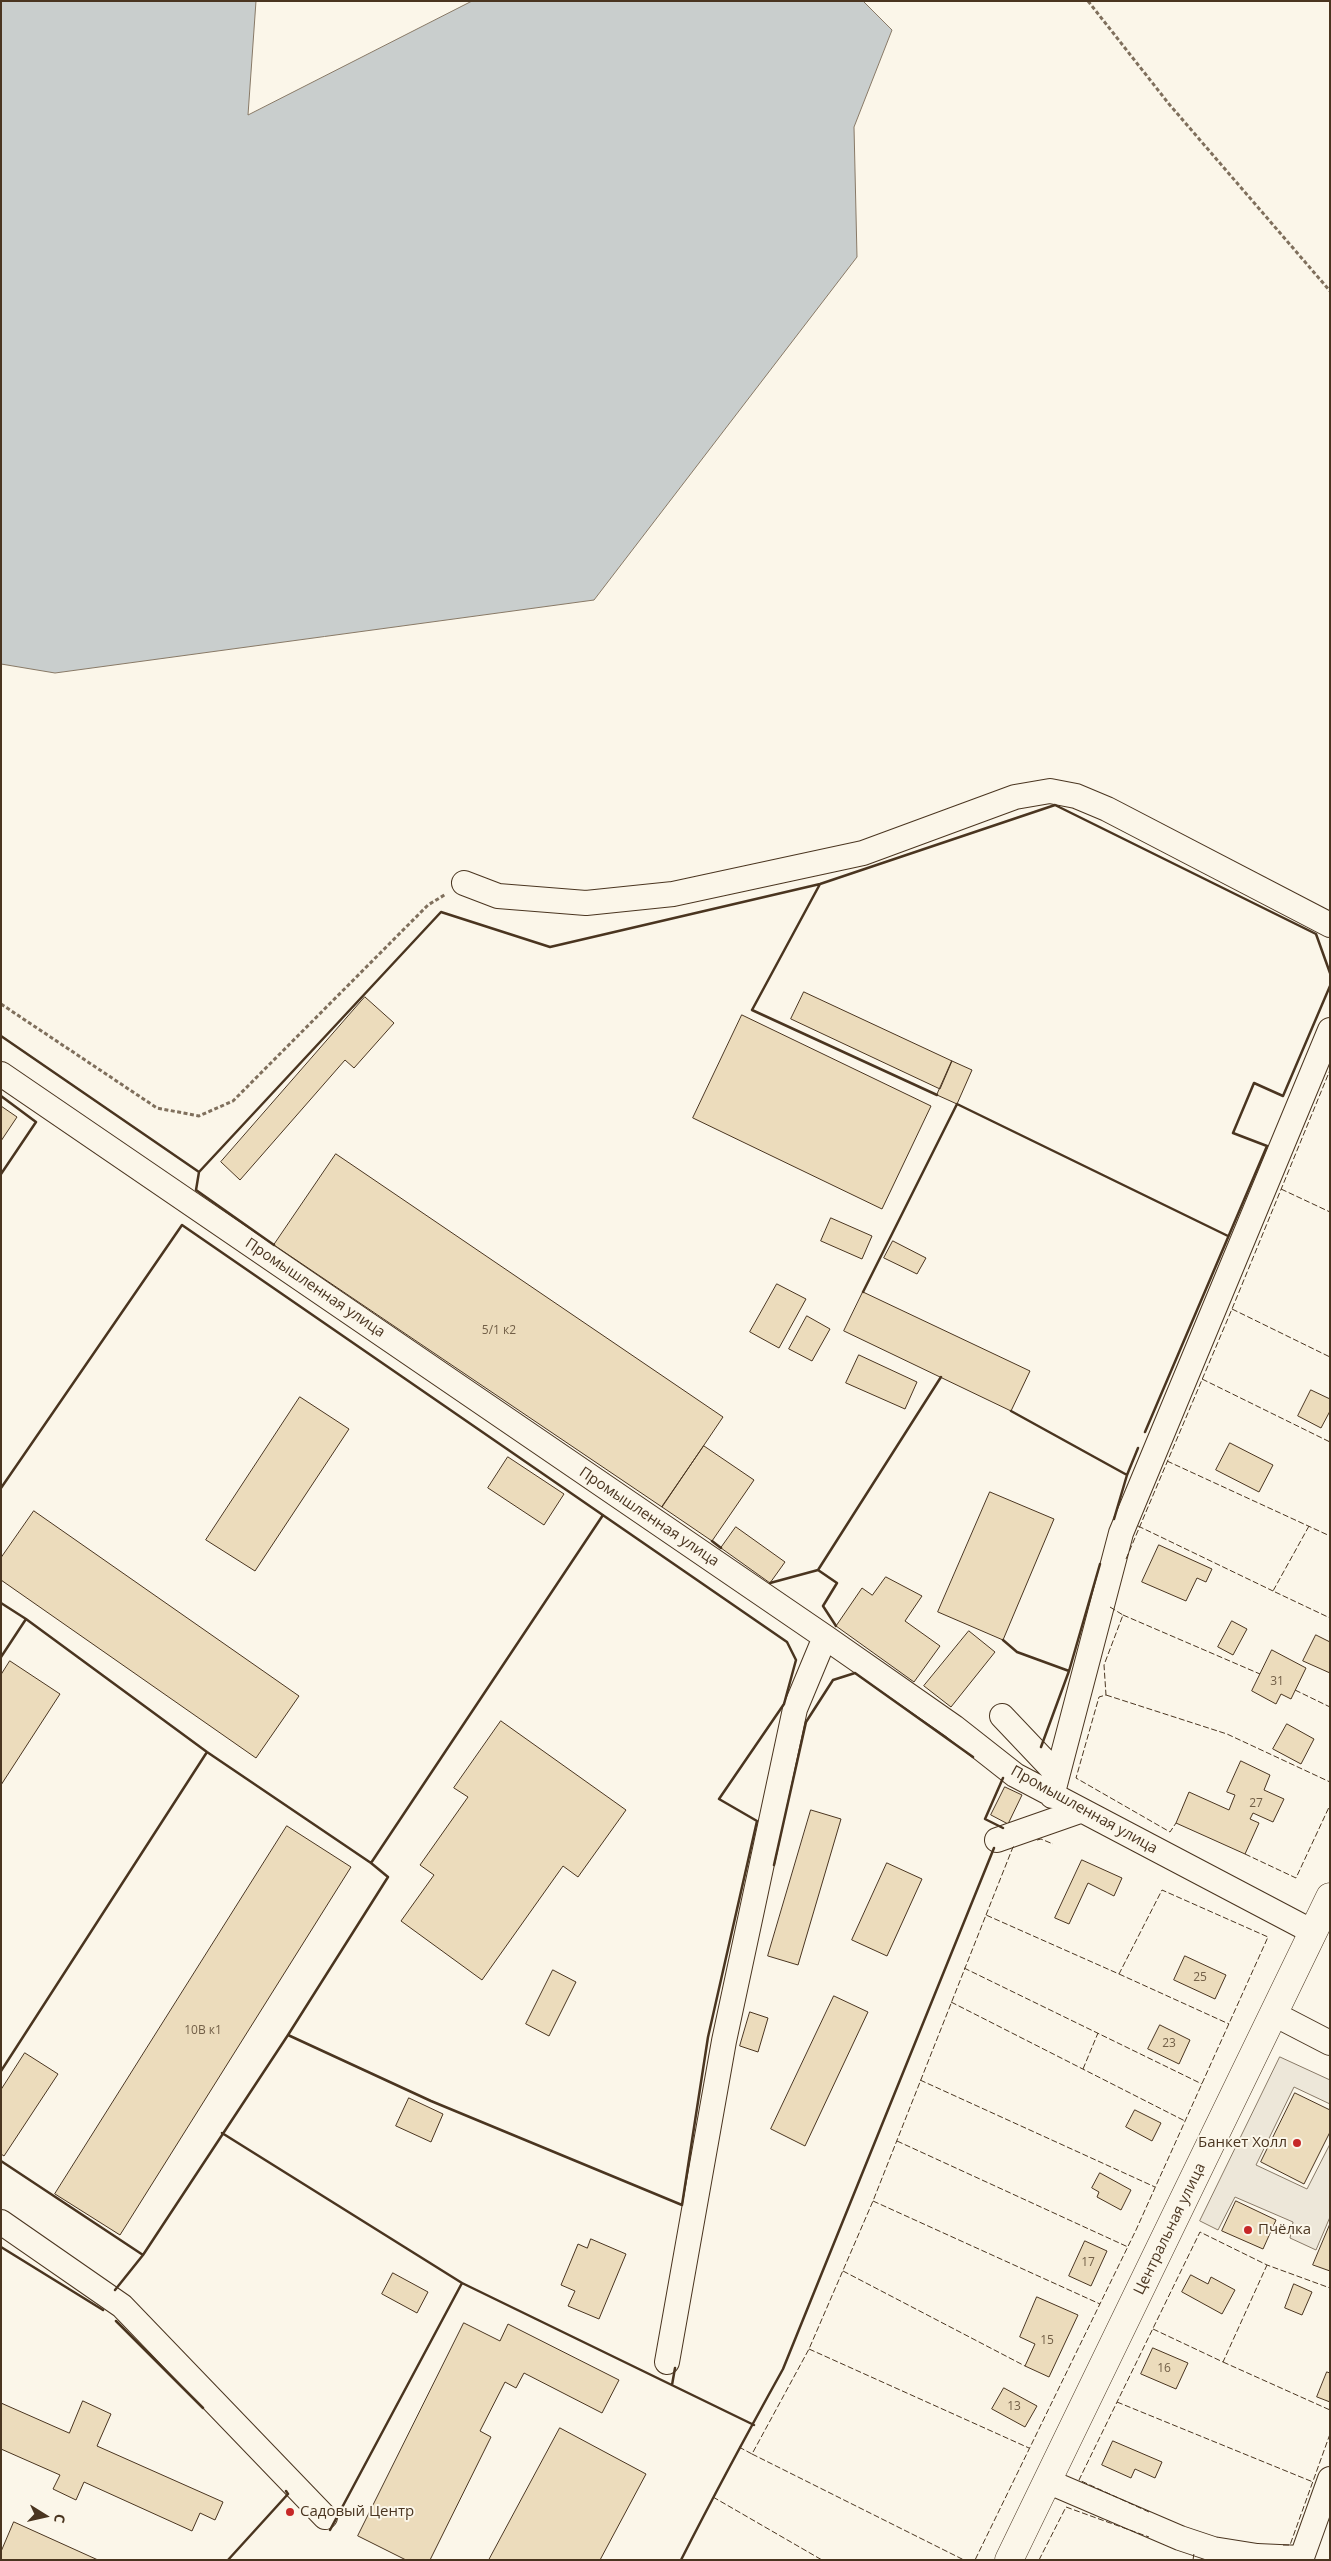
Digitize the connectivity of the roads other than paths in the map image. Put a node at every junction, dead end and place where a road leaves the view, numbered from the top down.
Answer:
1 (464, 883) road end
2 (1330, 925) edge
3 (1330, 1030) edge
4 (1, 1074) edge
5 (825, 1637) junction
6 (1002, 1716) dead end
7 (1054, 1785) junction
8 (1080, 1811) junction
9 (997, 1840) dead end
10 (1330, 1897) edge
11 (1313, 1932) junction
12 (1274, 2014) junction
13 (1326, 2043) edge
14 (1, 2222) edge
15 (667, 2362) dead end
16 (1330, 2479) edge
17 (1047, 2481) junction
18 (325, 2517) dead end
19 (1301, 2559) edge
20 (1008, 2560) edge

1 - 2 street
3 - 7 street
4 - 5 street, Промышленная улица
5 - 7 street, Промышленная улица
5 - 15 street
6 - 7 street
7 - 8 street, Промышленная улица
8 - 9 street
8 - 11 street, Промышленная улица
10 - 11 main road, Центральная улица
11 - 12 main road, Центральная улица
12 - 13 street
12 - 17 main road, Центральная улица
14 - 18 street
16 - 19 street
17 - 19 street
17 - 20 main road, Центральная улица

